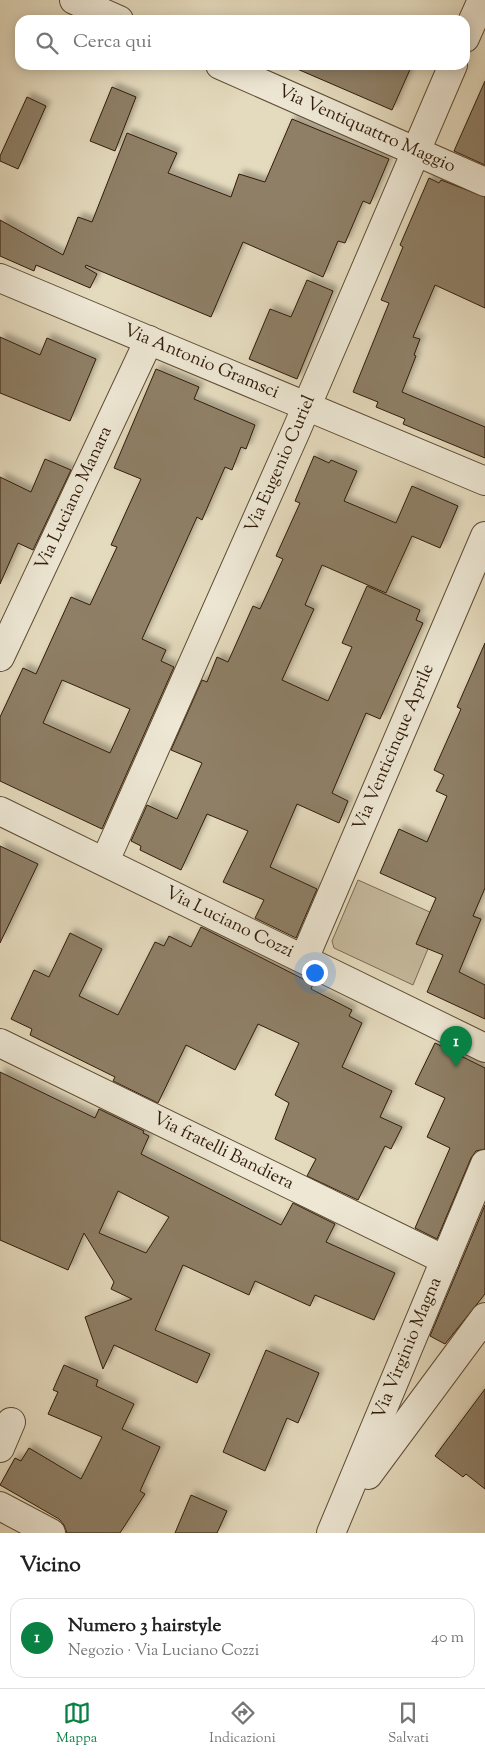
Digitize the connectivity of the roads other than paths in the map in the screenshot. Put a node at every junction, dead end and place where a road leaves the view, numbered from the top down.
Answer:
1 (74, 0) edge
2 (482, 0) edge
3 (108, 15) edge
4 (470, 27) edge
5 (231, 70) edge
6 (452, 70) edge
7 (416, 152) junction
8 (485, 182) edge
9 (0, 278) edge
10 (149, 340) junction
11 (306, 407) junction
12 (485, 481) edge
13 (485, 536) edge
14 (0, 657) edge
15 (0, 811) edge
16 (105, 862) junction
17 (304, 959) junction
18 (0, 1043) edge
19 (485, 1048) edge
20 (485, 1164) edge
21 (445, 1260) junction
22 (485, 1317) edge
23 (11, 1422) dead end
24 (0, 1448) edge
25 (0, 1506) edge
26 (343, 1508) junction
27 (51, 1533) edge
28 (331, 1533) edge

1 - 3 street
2 - 4 street
5 - 7 street, Via Ventiquattro Maggio
6 - 7 street, Via Eugenio Curiel
7 - 8 street, Via Ventiquattro Maggio
7 - 11 street, Via Eugenio Curiel
9 - 10 street, Via Antonio Gramsci
10 - 11 street, Via Antonio Gramsci
10 - 14 street, Via Luciano Manara
11 - 12 street, Via Antonio Gramsci
11 - 16 street, Via Eugenio Curiel
13 - 17 street, Via Venticinque Aprile
15 - 16 street, Via Luciano Cozzi
16 - 17 street, Via Luciano Cozzi
17 - 19 street, Via Luciano Cozzi
18 - 21 street, Via fratelli Bandiera
20 - 21 street, Via Virginio Magna
21 - 26 street, Via Virginio Magna
22 - 26 street
23 - 24 street
25 - 27 street
26 - 28 street, Via Virginio Magna

